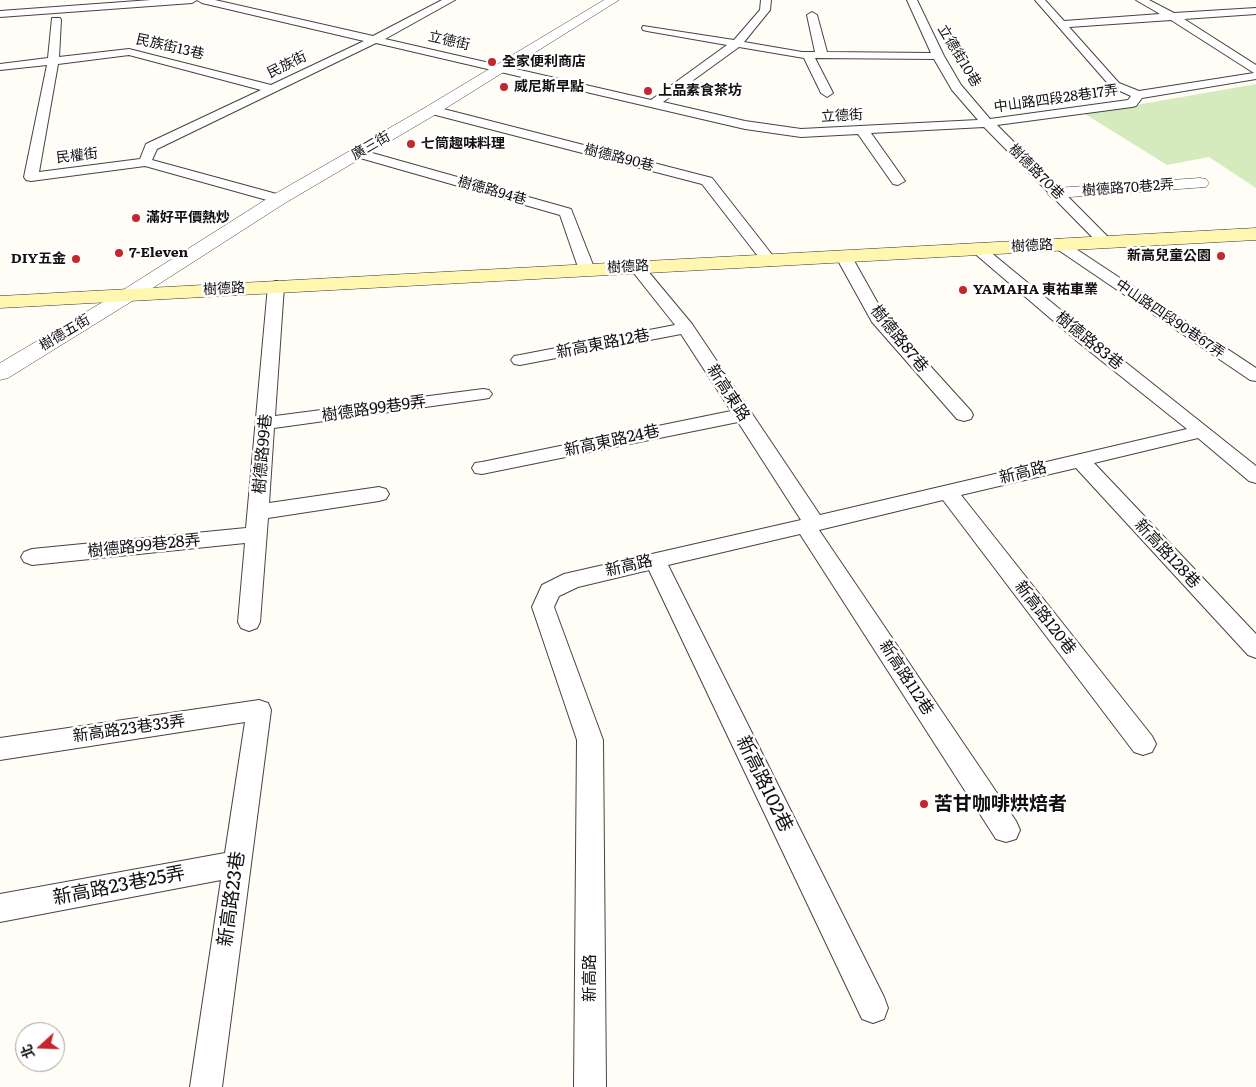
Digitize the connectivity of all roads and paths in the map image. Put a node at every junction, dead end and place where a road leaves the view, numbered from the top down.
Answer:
1 (192, 0) edge
2 (202, 0) edge
3 (450, 0) edge
4 (613, 0) edge
5 (766, 0) edge
6 (912, 0) edge
7 (1040, 0) edge
8 (1141, 0) edge
9 (1256, 11) edge
10 (0, 14) edge
11 (812, 15) dead end
12 (1175, 18) junction
13 (56, 20) dead end
14 (1061, 24) junction
15 (647, 28) dead end
16 (374, 40) junction
17 (736, 44) junction
18 (808, 56) junction
19 (822, 56) junction
20 (938, 56) junction
21 (53, 61) junction
22 (0, 67) edge
23 (501, 69) junction
24 (1256, 70) edge
25 (1256, 76) edge
26 (272, 89) junction
27 (827, 93) dead end
28 (1138, 95) junction
29 (653, 104) junction
30 (432, 110) junction
31 (987, 123) junction
32 (862, 130) junction
33 (358, 153) junction
34 (145, 162) junction
35 (898, 181) dead end
36 (1200, 183) dead end
37 (1056, 193) junction
38 (279, 199) junction
39 (1256, 234) edge
40 (1105, 242) junction
41 (1059, 244) junction
42 (978, 249) junction
43 (844, 257) junction
44 (769, 261) junction
45 (637, 267) junction
46 (587, 270) junction
47 (276, 286) junction
48 (130, 294) junction
49 (0, 302) edge
50 (686, 328) junction
51 (520, 360) dead end
52 (0, 373) edge
53 (1256, 376) edge
54 (482, 394) dead end
55 (742, 414) junction
56 (964, 415) dead end
57 (266, 423) junction
58 (1202, 431) junction
59 (1079, 459) junction
60 (482, 468) dead end
61 (1256, 476) edge
62 (947, 492) junction
63 (379, 494) dead end
64 (258, 512) junction
65 (810, 525) junction
66 (256, 534) junction
67 (32, 557) dead end
68 (655, 560) junction
69 (249, 622) dead end
70 (1256, 648) edge
71 (259, 710) joint
72 (1143, 744) dead end
73 (0, 749) edge
74 (1006, 830) dead end
75 (237, 864) junction
76 (0, 908) edge
77 (873, 1008) dead end
78 (206, 1087) edge
79 (590, 1087) edge

1 - 10 lane
2 - 16 lane, 立德街
3 - 16 lane, 民族街
4 - 23 street, 廣三街
5 - 17 lane
6 - 20 lane, 立德街10巷
7 - 14 lane, 中山路四段28巷17弄
8 - 12 lane
9 - 12 lane
11 - 19 lane
12 - 14 lane
12 - 24 lane
13 - 21 lane, 民權街
14 - 28 lane, 中山路四段28巷17弄
15 - 17 lane
16 - 23 lane, 立德街
16 - 26 lane, 民族街
17 - 18 lane
17 - 29 lane
18 - 19 lane
18 - 27 lane
19 - 20 lane
20 - 31 lane, 立德街10巷
21 - 22 lane, 民族街13巷
21 - 26 lane, 民族街13巷
21 - 34 lane, 民權街
23 - 29 lane, 立德街
23 - 30 street, 廣三街
25 - 28 lane
26 - 34 lane, 民族街
28 - 31 lane, 中山路四段28巷17弄
29 - 32 lane, 立德街
30 - 33 street, 廣三街
30 - 44 lane, 樹德路90巷
31 - 32 lane, 立德街
31 - 37 lane, 樹德路70巷
32 - 35 lane
33 - 38 street, 廣三街
33 - 46 lane, 樹德路94巷
34 - 38 lane, 民權街
36 - 37 street, 樹德路70巷2弄
37 - 40 lane, 樹德路70巷
38 - 48 street, 廣三街
39 - 40 street, 樹德路
40 - 41 street, 樹德路
41 - 42 street, 樹德路
41 - 53 lane, 中山路四段90巷67弄
42 - 43 street, 樹德路
42 - 58 lane, 樹德路83巷
43 - 44 street, 樹德路
43 - 56 lane, 樹德路87巷
44 - 45 street, 樹德路
45 - 46 street, 樹德路
45 - 50 lane, 新高東路
46 - 47 street, 樹德路
47 - 48 street, 樹德路
47 - 57 lane, 樹德路99巷
48 - 49 street, 樹德路
48 - 52 street, 樹德五街
50 - 51 lane, 新高東路12巷
50 - 55 lane, 新高東路
54 - 57 lane, 樹德路99巷9弄
55 - 60 lane, 新高東路24巷
55 - 65 lane, 新高東路
57 - 64 lane, 樹德路99巷
58 - 59 lane, 新高路
58 - 61 lane, 樹德路83巷
59 - 62 lane, 新高路
59 - 70 lane, 新高路128巷
62 - 65 lane, 新高路
62 - 72 lane, 新高路120巷
63 - 64 lane
64 - 66 lane, 樹德路99巷
65 - 68 lane, 新高路
65 - 74 lane, 新高路112巷
66 - 67 lane, 樹德路99巷28弄
66 - 69 lane, 樹德路99巷
68 - 77 lane, 新高路102巷
68 - 79 lane, 新高路
71 - 73 lane, 新高路23巷33弄
71 - 75 lane, 新高路23巷
75 - 76 lane, 新高路23巷25弄
75 - 78 lane, 新高路23巷

